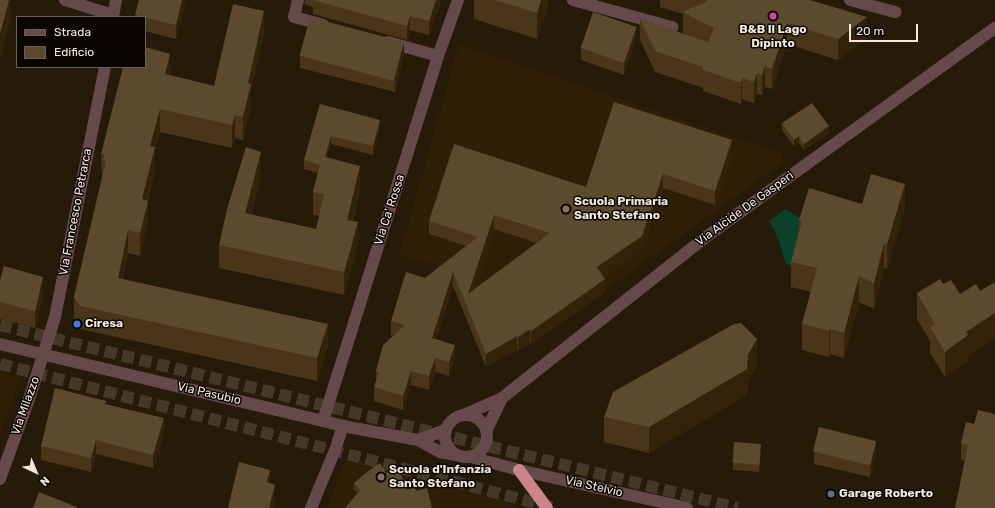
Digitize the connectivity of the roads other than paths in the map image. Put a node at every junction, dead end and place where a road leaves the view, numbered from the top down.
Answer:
1 (65, 0) edge
2 (116, 0) edge
3 (298, 0) edge
4 (458, 0) edge
5 (573, 0) edge
6 (850, 0) edge
7 (894, 12) dead end
8 (113, 16) edge
9 (332, 27) edge
10 (672, 27) dead end
11 (995, 28) edge
12 (378, 40) edge
13 (438, 56) junction
14 (105, 68) edge
15 (0, 344) edge
16 (44, 356) junction
17 (502, 398) junction
18 (466, 414) junction
19 (323, 422) junction
20 (343, 426) junction
21 (487, 429) junction
22 (446, 430) junction
23 (418, 440) junction
24 (486, 443) junction
25 (456, 455) junction
26 (470, 457) junction
27 (501, 465) junction
28 (519, 470) junction
29 (0, 479) edge
30 (311, 508) edge
31 (547, 508) edge
32 (687, 508) edge

1 - 8 street
2 - 8 street
3 - 9 street
4 - 13 street, Via Ca' Rossa
5 - 10 street
6 - 7 street
11 - 17 street, Via Alcide De Gasperi
12 - 13 street
13 - 19 street, Via Ca' Rossa
14 - 16 street, Via Francesco Petrarca
15 - 16 street, Via Pasubio
16 - 19 street, Via Pasubio
16 - 29 street, Via Milazzo
17 - 18 street, Via Alcide De Gasperi
17 - 21 street, Via Alcide De Gasperi
18 - 21 street
18 - 22 street
19 - 20 street, Via Pasubio
20 - 23 street, Via Pasubio
20 - 30 street
21 - 24 street
22 - 23 street
22 - 25 street
23 - 25 street, Via Pasubio
24 - 26 street
24 - 27 street
25 - 26 street
26 - 27 street, Via Stelvio
27 - 28 street, Via Stelvio
28 - 31 highway
28 - 32 street, Via Stelvio

